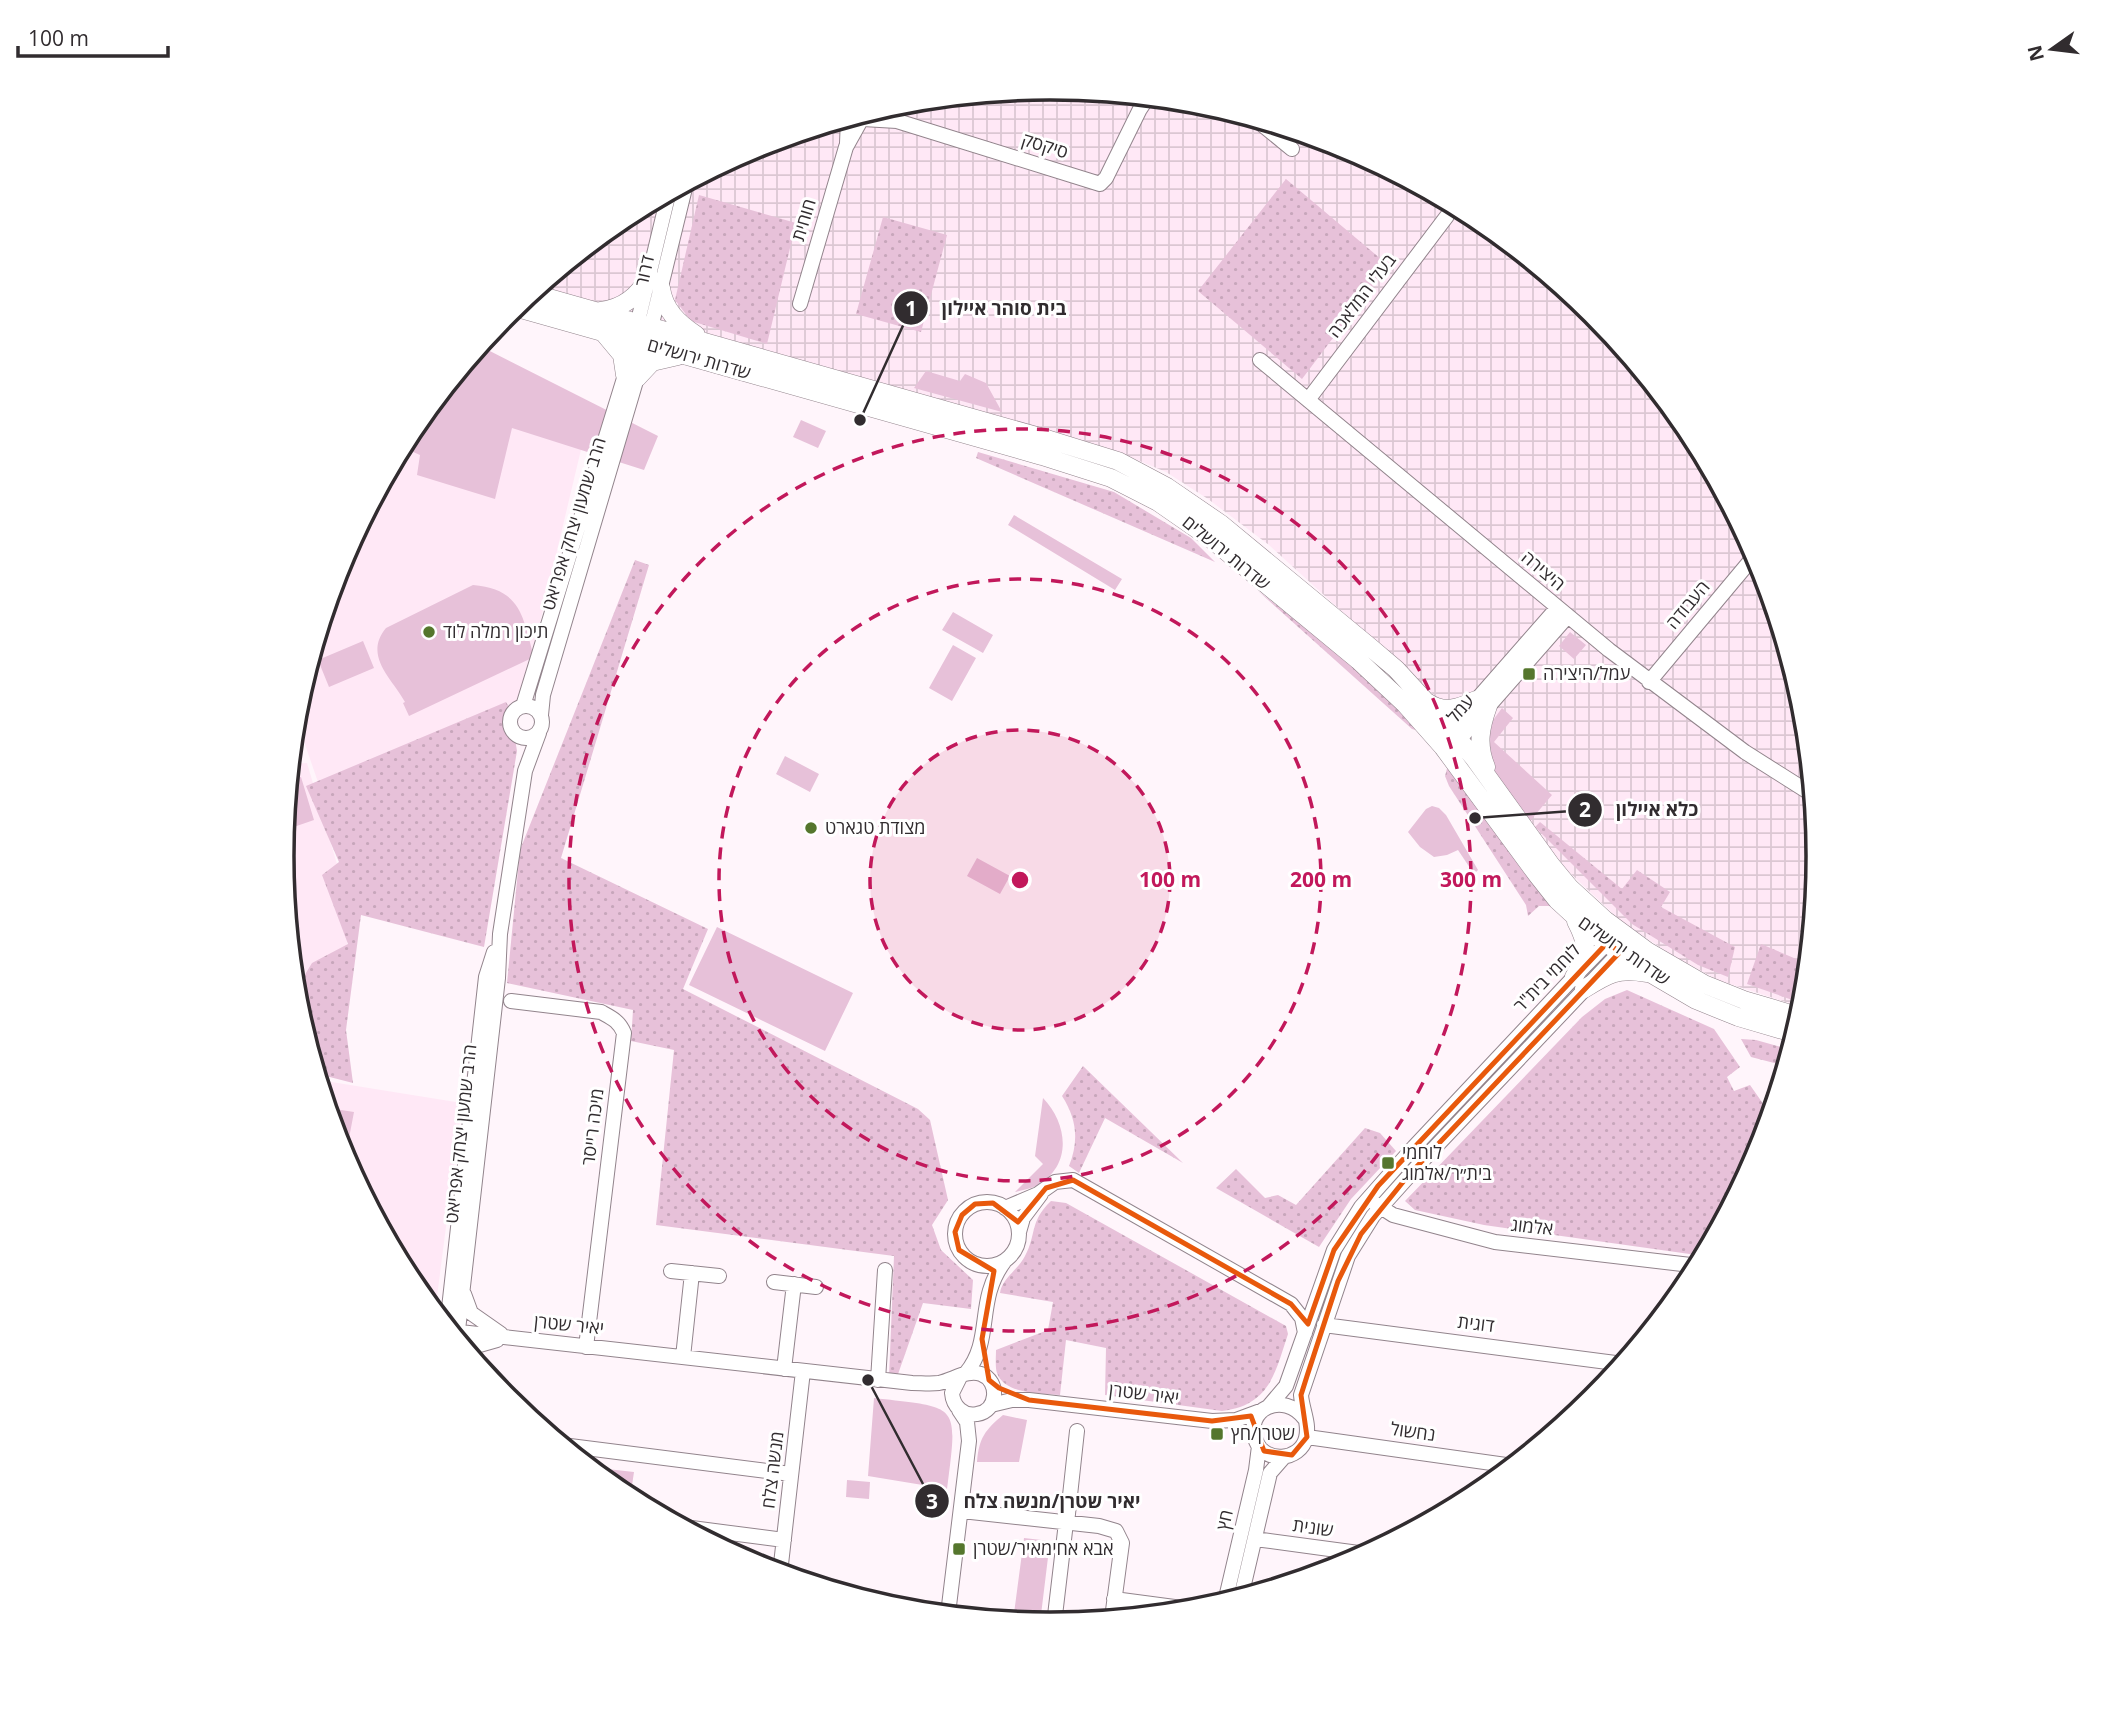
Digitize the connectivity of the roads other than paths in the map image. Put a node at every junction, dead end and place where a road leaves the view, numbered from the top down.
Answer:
1 (1142, 105) edge
2 (891, 117) edge
3 (881, 119) edge
4 (897, 121) junction
5 (854, 126) edge
6 (1274, 134) edge
7 (1292, 149) dead end
8 (682, 196) edge
9 (667, 204) edge
10 (1447, 216) dead end
11 (655, 282) junction
12 (542, 296) edge
13 (800, 304) dead end
14 (527, 311) edge
15 (599, 311) junction
16 (646, 325) junction
17 (602, 331) junction
18 (705, 341) junction
19 (641, 343) junction
20 (684, 355) junction
21 (1260, 360) dead end
22 (631, 377) junction
23 (1308, 400) junction
24 (1748, 564) edge
25 (1562, 612) junction
26 (1649, 682) junction
27 (1426, 701) junction
28 (1482, 703) junction
29 (523, 706) junction
30 (541, 715) junction
31 (539, 733) junction
32 (522, 739) junction
33 (1451, 739) junction
34 (525, 771) junction
35 (1496, 789) junction
36 (1803, 789) edge
37 (1573, 915) junction
38 (500, 934) junction
39 (1618, 944) junction
40 (1667, 982) junction
41 (1579, 983) junction
42 (511, 1001) dead end
43 (1790, 1014) edge
44 (1786, 1031) edge
45 (1046, 1188) junction
46 (1368, 1198) junction
47 (1005, 1208) junction
48 (1380, 1208) junction
49 (1019, 1232) junction
50 (968, 1260) junction
51 (1004, 1261) junction
52 (1686, 1264) edge
53 (884, 1270) dead end
54 (671, 1271) dead end
55 (692, 1273) junction
56 (719, 1276) dead end
57 (774, 1282) dead end
58 (794, 1284) junction
59 (463, 1286) junction
60 (816, 1287) dead end
61 (1317, 1295) junction
62 (986, 1299) junction
63 (1291, 1304) junction
64 (454, 1320) edge
65 (455, 1321) edge
66 (1324, 1325) junction
67 (465, 1333) edge
68 (1305, 1333) junction
69 (509, 1338) junction
70 (982, 1339) junction
71 (476, 1347) edge
72 (586, 1347) junction
73 (683, 1357) junction
74 (1612, 1363) edge
75 (784, 1369) junction
76 (803, 1371) junction
77 (963, 1375) junction
78 (878, 1380) junction
79 (991, 1382) junction
80 (912, 1383) junction
81 (1029, 1400) junction
82 (957, 1407) junction
83 (1267, 1408) junction
84 (988, 1409) junction
85 (1305, 1419) junction
86 (1212, 1421) junction
87 (1077, 1431) dead end
88 (1307, 1437) junction
89 (969, 1441) junction
90 (1257, 1442) junction
91 (579, 1447) edge
92 (1284, 1457) junction
93 (1500, 1464) edge
94 (791, 1474) junction
95 (962, 1511) junction
96 (1066, 1527) junction
97 (709, 1530) edge
98 (1255, 1539) junction
99 (784, 1540) junction
100 (1348, 1552) edge
101 (781, 1562) edge
102 (1244, 1587) edge
103 (1228, 1591) edge
104 (1114, 1599) junction
105 (1157, 1605) edge
106 (949, 1606) edge
107 (1113, 1610) edge
108 (1055, 1612) edge

1 - 4 street, סיקסק
2 - 4 street, סיקסק
3 - 4 street, סיקסק
5 - 13 street, חוחית
6 - 7 street
8 - 11 street, דרור
9 - 11 street, דרור
10 - 23 street, בעלי המלאכה
11 - 15 main road
11 - 16 street, דרור
11 - 18 main road
12 - 15 main road, שדרות ירושלים
14 - 17 main road, שדרות ירושלים
15 - 16 main road, שדרות ירושלים
16 - 18 main road, שדרות ירושלים
16 - 19 street, דרור
17 - 19 main road, שדרות ירושלים
17 - 22 main road
18 - 27 main road, שדרות ירושלים
19 - 20 main road, שדרות ירושלים
19 - 22 street, הרב שמעון יצחק אפריאט
20 - 22 main road
20 - 33 main road, שדרות ירושלים
21 - 23 street, היצירה
22 - 29 street, הרב שמעון יצחק אפריאט
22 - 30 street, הרב שמעון יצחק אפריאט
23 - 25 street, היצירה
24 - 26 street, העבודה
25 - 26 street, היצירה
25 - 28 street, עמל
26 - 36 street, היצירה
27 - 28 main road
27 - 33 main road, שדרות ירושלים
28 - 33 street, עמל
28 - 35 main road
29 - 30 street
29 - 32 street
30 - 31 street
31 - 32 street
31 - 34 street, הרב שמעון יצחק אפריאט
32 - 34 street, הרב שמעון יצחק אפריאט
33 - 35 main road, שדרות ירושלים
33 - 37 main road, שדרות ירושלים
34 - 38 street, הרב שמעון יצחק אפריאט
35 - 39 main road, שדרות ירושלים
37 - 39 main road, שדרות ירושלים
37 - 41 main road
38 - 59 street, הרב שמעון יצחק אפריאט
38 - 64 street, הרב שמעון יצחק אפריאט
39 - 40 main road, שדרות ירושלים
39 - 41 street, לוחמי בית"ר
39 - 43 main road, שדרות ירושלים
40 - 41 main road
40 - 44 main road, שדרות ירושלים
41 - 46 street, לוחמי בית"ר
41 - 48 street, לוחמי בית"ר
42 - 72 street, מיכה רייסר
45 - 47 street
45 - 49 street
45 - 63 street
46 - 48 street, אלמוג
46 - 61 street, לוחמי בית"ר
47 - 49 street
47 - 50 street
48 - 52 street, אלמוג
48 - 66 street, לוחמי בית"ר
49 - 51 street
50 - 51 street
50 - 62 street
51 - 62 street
53 - 78 street
54 - 55 street
55 - 56 street
55 - 73 street
57 - 58 street
58 - 60 street
58 - 75 street
59 - 65 street, הרב שמעון יצחק אפריאט
59 - 69 street
61 - 63 street
61 - 68 street, לוחמי בית"ר
62 - 70 street
63 - 68 street
66 - 74 street, דוגית
66 - 85 street, לוחמי בית"ר
67 - 69 street, יאיר שטרן
68 - 83 street, לוחמי בית"ר
69 - 71 street
69 - 72 street, יאיר שטרן
70 - 77 street
70 - 79 street
72 - 73 street, יאיר שטרן
73 - 75 street, יאיר שטרן
75 - 76 street, יאיר שטרן
76 - 78 street, יאיר שטרן
76 - 94 street, מנשה צלח
77 - 79 street
77 - 80 street, יאיר שטרן
77 - 82 street
78 - 80 street, יאיר שטרן
79 - 81 street, יאיר שטרן
79 - 84 street
80 - 82 street, יאיר שטרן
81 - 84 street, יאיר שטרן
81 - 86 street, יאיר שטרן
82 - 84 street
82 - 89 street
83 - 85 street
83 - 86 street, יאיר שטרן
83 - 90 street
84 - 89 street
85 - 88 street
86 - 90 street, יאיר שטרן
87 - 96 street
88 - 92 street
88 - 93 street, נחשול
89 - 95 street
90 - 92 street
90 - 103 street, חץ
91 - 94 street
92 - 98 street, חץ
94 - 99 street, מנשה צלח
95 - 96 street
95 - 106 street
96 - 104 street
96 - 108 street
97 - 99 street
98 - 100 street, שונית
98 - 102 street, חץ
99 - 101 street, מנשה צלח
104 - 105 street
104 - 107 street

